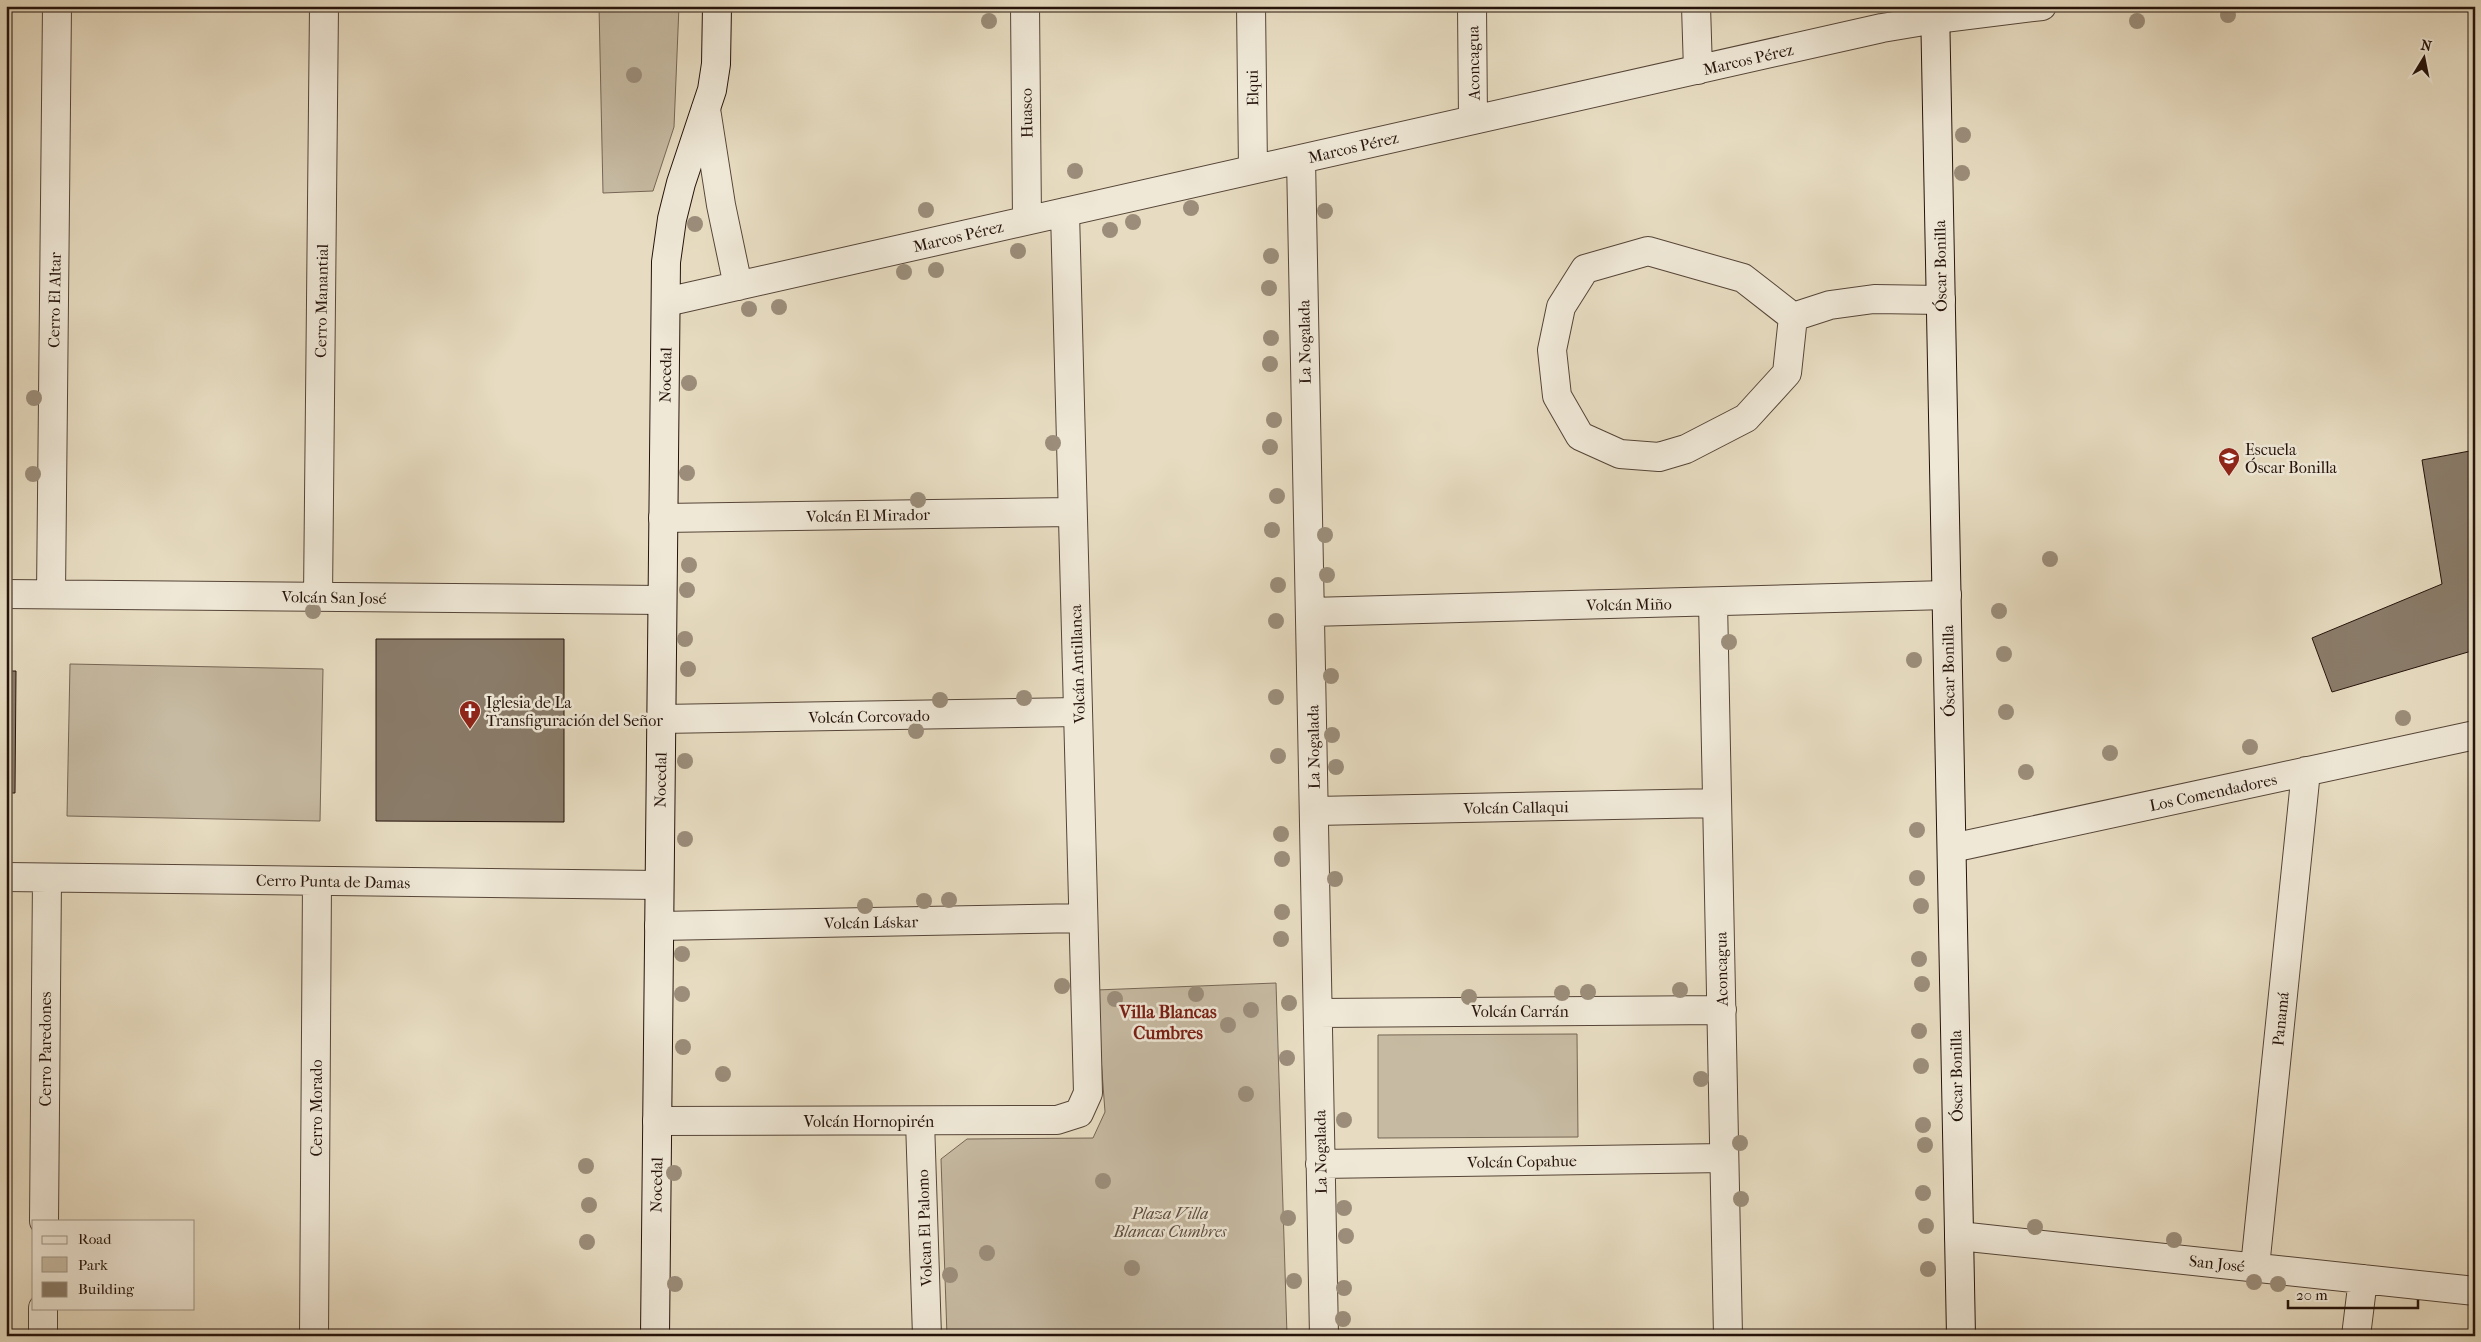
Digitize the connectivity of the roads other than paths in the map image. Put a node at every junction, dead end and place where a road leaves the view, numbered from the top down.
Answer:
1 (57, 6) edge
2 (324, 6) edge
3 (717, 6) edge
4 (1025, 6) edge
5 (1251, 6) edge
6 (1472, 6) edge
7 (1696, 6) edge
8 (2042, 6) edge
9 (1935, 12) edge
10 (1698, 70) junction
11 (706, 109) junction
12 (1473, 120) junction
13 (1301, 159) junction
14 (1253, 170) junction
15 (1065, 212) junction
16 (1027, 220) junction
17 (738, 286) junction
18 (1941, 300) junction
19 (666, 302) junction
20 (1793, 317) junction
21 (1072, 512) junction
22 (663, 518) junction
23 (6, 594) edge
24 (51, 594) junction
25 (1947, 595) junction
26 (318, 597) junction
27 (662, 600) junction
28 (1713, 602) junction
29 (1310, 612) junction
30 (1078, 712) junction
31 (661, 719) junction
32 (2475, 735) edge
33 (2306, 771) junction
34 (1717, 803) junction
35 (1314, 811) junction
36 (1952, 848) junction
37 (6, 877) edge
38 (47, 878) junction
39 (317, 881) junction
40 (659, 885) junction
41 (1083, 918) junction
42 (659, 926) junction
43 (1722, 1010) junction
44 (1318, 1013) junction
45 (1079, 1113) joint
46 (657, 1121) junction
47 (920, 1121) junction
48 (1724, 1158) junction
49 (1320, 1164) junction
50 (44, 1220) edge
51 (1959, 1236) junction
52 (2255, 1267) junction
53 (2362, 1279) junction
54 (2475, 1291) edge
55 (43, 1310) edge
56 (43, 1336) edge
57 (314, 1336) edge
58 (655, 1336) edge
59 (927, 1336) edge
60 (1324, 1336) edge
61 (1728, 1336) edge
62 (1961, 1336) edge
63 (2356, 1336) edge

1 - 24 street, Cerro El Altar
2 - 26 street, Cerro Manantial
3 - 11 street, Nocedal
4 - 16 street, Huasco
5 - 14 street, Elqui
6 - 12 street, Aconcagua
7 - 10 street
8 - 9 street, Marcos Pérez
9 - 10 street, Marcos Pérez
9 - 18 street, Óscar Bonilla
10 - 12 street, Marcos Pérez
11 - 17 street, Nocedal
11 - 19 street, Nocedal
12 - 13 street, Marcos Pérez
13 - 14 street, Marcos Pérez
13 - 29 street, La Nogalada
14 - 15 street, Marcos Pérez
15 - 16 street, Marcos Pérez
15 - 21 street, Volcán Antillanca
16 - 17 street, Marcos Pérez
17 - 19 street, Marcos Pérez
18 - 20 street
18 - 25 street, Óscar Bonilla
19 - 22 street, Nocedal
20 - 20 street
21 - 22 street, Volcán El Mirador
21 - 30 street, Volcán Antillanca
22 - 27 street, Nocedal
23 - 24 street, Volcán San José
24 - 26 street, Volcán San José
25 - 28 street, Volcán Miño
25 - 36 street, Óscar Bonilla
26 - 27 street, Volcán San José
27 - 31 street, Nocedal
28 - 29 street, Volcán Miño
28 - 34 street, Aconcagua
29 - 35 street, La Nogalada
30 - 31 street, Volcán Corcovado
30 - 41 street, Volcán Antillanca
31 - 40 street, Nocedal
32 - 33 street, Los Comendadores
33 - 36 street, Los Comendadores
33 - 52 street, Panamá
34 - 35 street, Volcán Callaqui
34 - 43 street, Aconcagua
35 - 44 street, La Nogalada
36 - 51 street, Óscar Bonilla
37 - 38 street, Cerro Punta de Damas
38 - 39 street, Cerro Punta de Damas
38 - 50 street, Cerro Paredones
39 - 40 street, Cerro Punta de Damas
39 - 57 street, Cerro Morado
40 - 42 street, Nocedal
41 - 42 street, Volcán Láskar
41 - 45 street, Volcán Antillanca
42 - 46 street, Nocedal
43 - 44 street, Volcán Carrán
43 - 48 street, Aconcagua
44 - 49 street, La Nogalada
45 - 47 street, Volcán Hornopirén
46 - 47 street, Volcán Hornopirén
46 - 58 street, Nocedal
47 - 59 street, Volcan El Palomo
48 - 49 street, Volcán Copahue
48 - 61 street, Aconcagua
49 - 60 street, La Nogalada
51 - 52 street, San José
51 - 62 street, Óscar Bonilla
52 - 53 street, San José
53 - 54 street, San José
53 - 63 street
55 - 56 street

